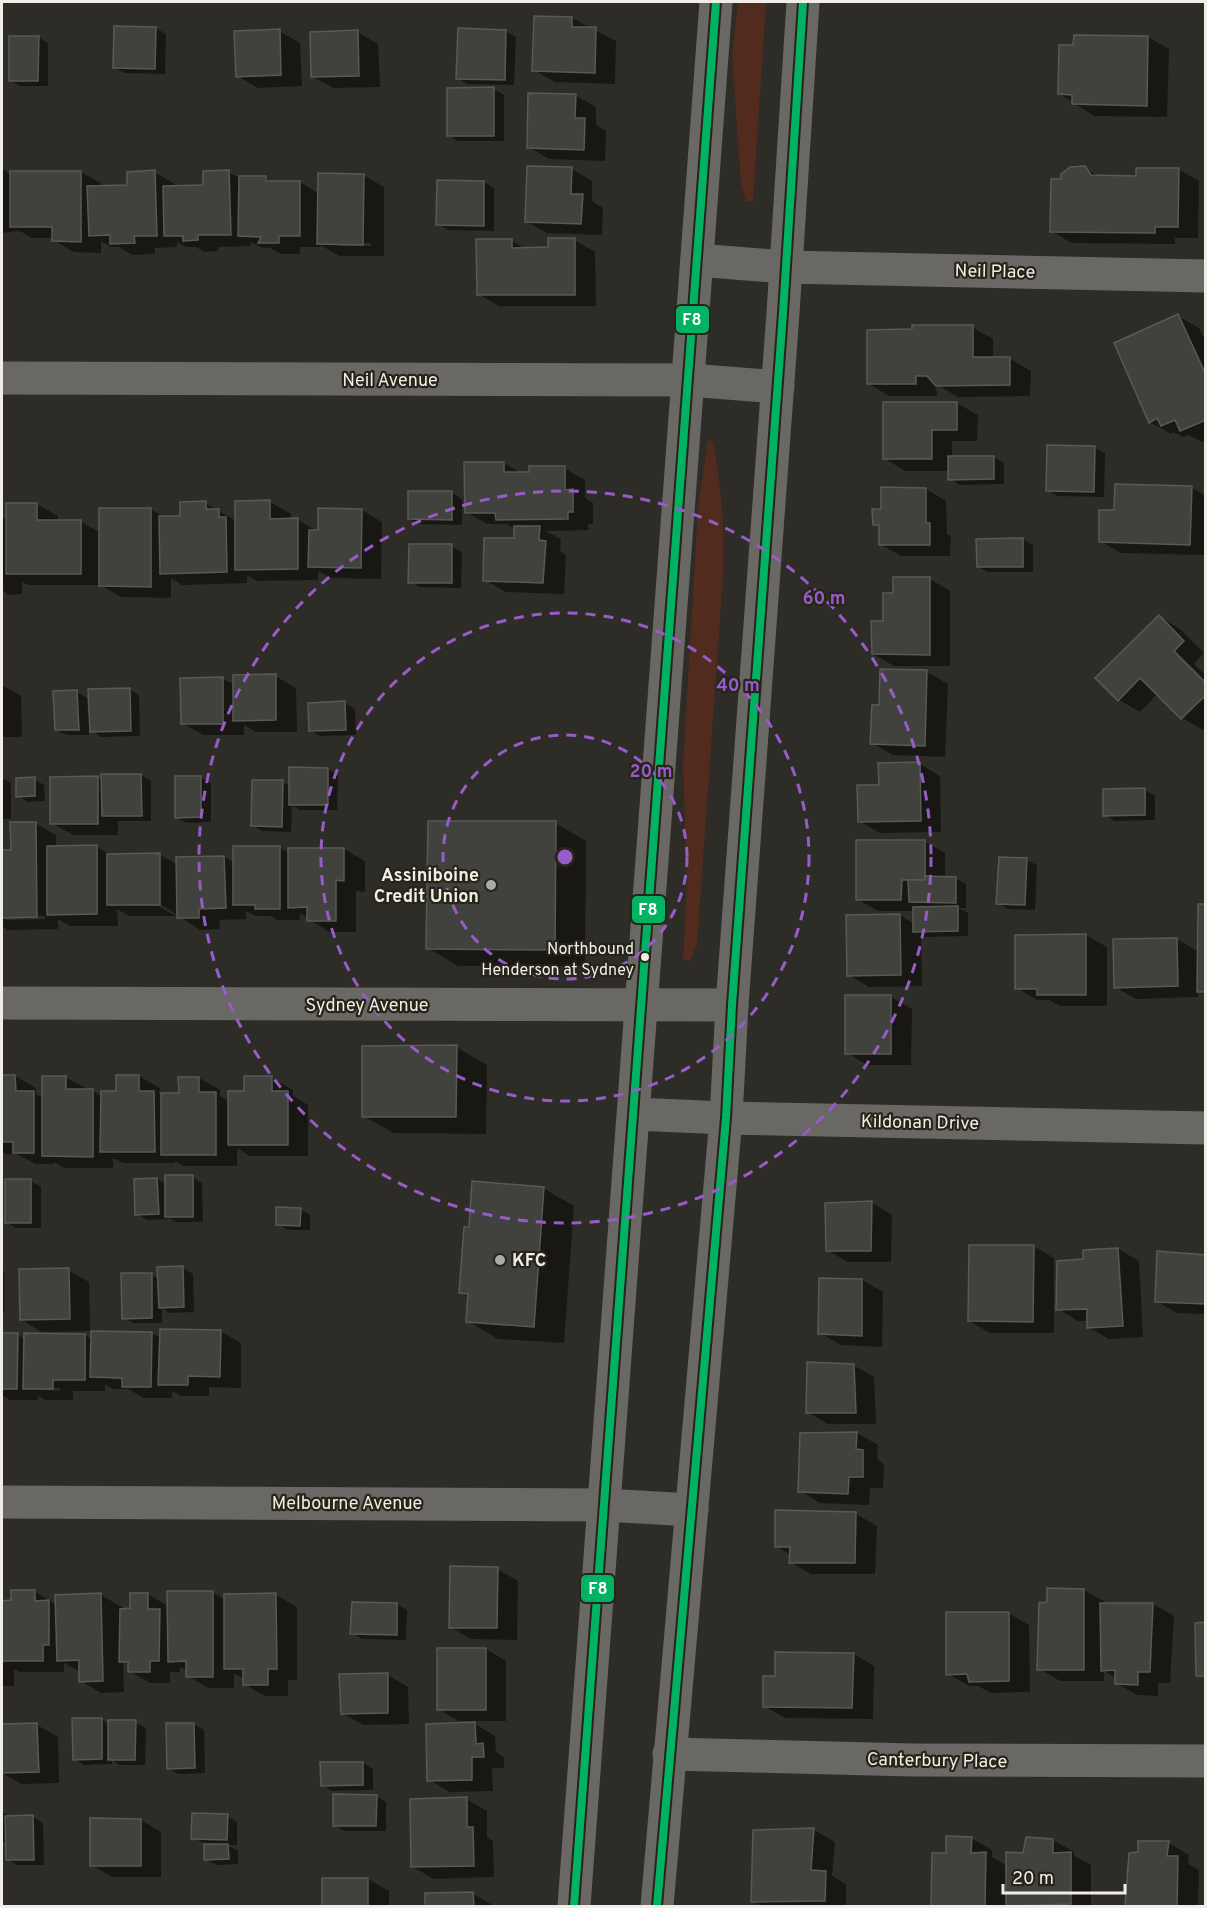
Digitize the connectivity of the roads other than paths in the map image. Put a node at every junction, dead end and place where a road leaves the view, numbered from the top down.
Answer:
1 (716, 2) edge
2 (803, 2) edge
3 (697, 260) junction
4 (785, 267) junction
5 (1206, 276) edge
6 (2, 378) edge
7 (688, 380) junction
8 (778, 387) junction
9 (2, 1003) edge
10 (642, 1004) junction
11 (732, 1005) junction
12 (634, 1114) junction
13 (726, 1118) junction
14 (1206, 1128) edge
15 (2, 1502) edge
16 (604, 1505) junction
17 (692, 1510) junction
18 (669, 1754) junction
19 (1206, 1761) edge
20 (574, 1906) edge
21 (657, 1906) edge

1 - 3 main road
2 - 4 main road
3 - 4 main road, Neil Place
3 - 7 main road
4 - 5 main road, Neil Place
4 - 8 main road
6 - 7 main road, Neil Avenue
7 - 8 main road, Neil Avenue
7 - 10 main road
8 - 11 main road
9 - 10 main road, Sydney Avenue
10 - 11 main road, Sydney Avenue
10 - 12 main road
11 - 13 main road
12 - 13 main road, Kildonan Drive
12 - 16 main road
13 - 14 main road, Kildonan Drive
13 - 17 main road
15 - 16 main road, Melbourne Avenue
16 - 17 main road, Melbourne Avenue
16 - 20 main road
17 - 18 main road
18 - 19 main road, Canterbury Place
18 - 21 main road

